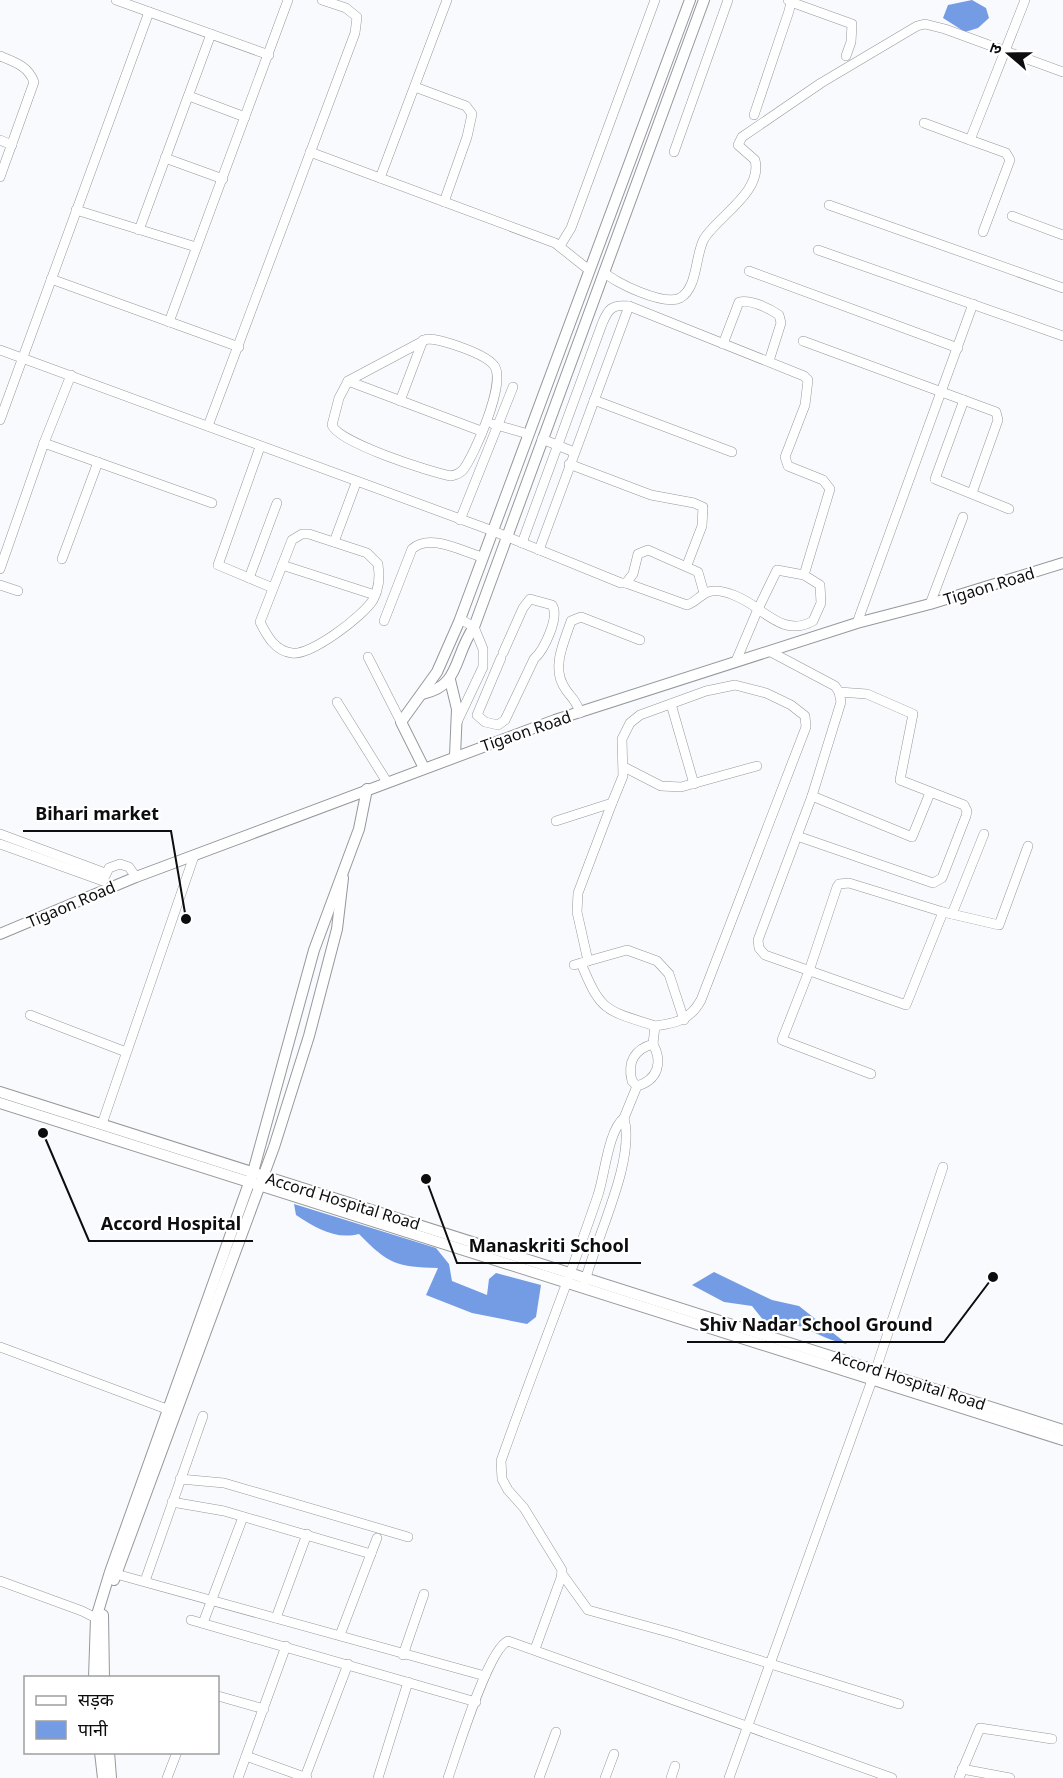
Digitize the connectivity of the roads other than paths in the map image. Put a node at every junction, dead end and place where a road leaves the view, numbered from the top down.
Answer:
1 (116, 0) edge
2 (288, 0) edge
3 (322, 0) edge
4 (447, 0) edge
5 (655, 0) edge
6 (690, 0) edge
7 (704, 0) edge
8 (728, 0) edge
9 (1025, 0) edge
10 (790, 1) edge
11 (149, 12) junction
12 (211, 34) junction
13 (1005, 51) junction
14 (269, 55) junction
15 (0, 56) edge
16 (846, 56) dead end
17 (1063, 72) edge
18 (415, 87) junction
19 (189, 96) junction
20 (754, 115) dead end
21 (245, 117) junction
22 (924, 123) dead end
23 (0, 140) edge
24 (970, 140) junction
25 (12, 145) junction
26 (310, 152) junction
27 (674, 152) dead end
28 (165, 158) junction
29 (0, 177) edge
30 (380, 178) junction
31 (223, 179) junction
32 (444, 202) junction
33 (829, 206) dead end
34 (76, 210) junction
35 (1012, 216) dead end
36 (139, 230) junction
37 (983, 232) dead end
38 (1063, 235) edge
39 (560, 246) junction
40 (196, 247) junction
41 (818, 250) dead end
42 (589, 270) junction
43 (749, 271) dead end
44 (603, 272) junction
45 (51, 279) junction
46 (1063, 288) edge
47 (973, 304) junction
48 (629, 306) junction
49 (169, 322) junction
50 (1063, 336) edge
51 (423, 340) junction
52 (803, 341) dead end
53 (723, 344) junction
54 (239, 346) junction
55 (958, 348) junction
56 (0, 350) edge
57 (23, 358) junction
58 (769, 361) junction
59 (71, 375) junction
60 (348, 381) junction
61 (513, 387) dead end
62 (941, 393) junction
63 (594, 400) junction
64 (964, 400) junction
65 (400, 401) junction
66 (0, 420) edge
67 (208, 426) junction
68 (499, 426) junction
69 (483, 427) junction
70 (528, 434) junction
71 (542, 439) junction
72 (44, 443) junction
73 (558, 445) junction
74 (260, 447) junction
75 (574, 452) junction
76 (732, 452) dead end
77 (98, 462) junction
78 (569, 464) junction
79 (356, 483) junction
80 (972, 493) junction
81 (212, 502) dead end
82 (277, 503) dead end
83 (1009, 509) dead end
84 (963, 517) dead end
85 (460, 520) junction
86 (493, 531) junction
87 (507, 537) junction
88 (334, 542) junction
89 (522, 543) junction
90 (539, 550) junction
91 (482, 557) junction
92 (62, 559) dead end
93 (1063, 563) edge
94 (282, 565) junction
95 (687, 566) junction
96 (0, 569) edge
97 (804, 575) junction
98 (249, 578) junction
99 (626, 583) junction
100 (0, 585) edge
101 (273, 588) junction
102 (18, 591) dead end
103 (704, 593) junction
104 (375, 595) junction
105 (930, 604) junction
106 (758, 609) junction
107 (460, 619) junction
108 (384, 621) dead end
109 (856, 623) junction
110 (474, 627) junction
111 (640, 640) dead end
112 (483, 649) junction
113 (771, 652) junction
114 (501, 655) junction
115 (368, 657) dead end
116 (736, 662) junction
117 (450, 680) junction
118 (839, 692) junction
119 (422, 694) junction
120 (337, 702) dead end
121 (671, 704) junction
122 (580, 712) junction
123 (401, 722) junction
124 (458, 722) junction
125 (455, 756) junction
126 (757, 766) dead end
127 (624, 767) junction
128 (424, 768) junction
129 (387, 782) junction
130 (694, 784) junction
131 (368, 789) junction
132 (930, 793) junction
133 (812, 796) junction
134 (612, 802) junction
135 (556, 821) dead end
136 (0, 834) edge
137 (984, 834) dead end
138 (797, 836) junction
139 (0, 844) edge
140 (1028, 846) dead end
141 (194, 856) junction
142 (343, 871) junction
143 (136, 877) junction
144 (105, 881) junction
145 (948, 913) junction
146 (0, 934) edge
147 (581, 963) junction
148 (809, 971) junction
149 (30, 1016) dead end
150 (684, 1020) junction
151 (655, 1026) junction
152 (653, 1044) junction
153 (126, 1052) junction
154 (872, 1074) dead end
155 (637, 1086) junction
156 (0, 1092) edge
157 (0, 1102) edge
158 (624, 1118) junction
159 (102, 1124) junction
160 (943, 1167) dead end
161 (256, 1180) junction
162 (570, 1278) junction
163 (585, 1282) junction
164 (0, 1347) edge
165 (874, 1374) junction
166 (167, 1408) junction
167 (177, 1413) junction
168 (203, 1416) dead end
169 (1063, 1430) edge
170 (1063, 1440) edge
171 (180, 1479) junction
172 (172, 1502) junction
173 (243, 1517) junction
174 (307, 1534) junction
175 (408, 1537) dead end
176 (376, 1538) dead end
177 (371, 1554) junction
178 (116, 1574) junction
179 (562, 1574) junction
180 (0, 1581) edge
181 (145, 1581) junction
182 (424, 1594) dead end
183 (211, 1601) junction
184 (96, 1618) junction
185 (276, 1618) junction
186 (191, 1620) dead end
187 (203, 1623) junction
188 (340, 1635) junction
189 (286, 1646) junction
190 (535, 1649) junction
191 (403, 1655) junction
192 (769, 1663) junction
193 (348, 1664) junction
194 (94, 1676) edge
195 (104, 1676) edge
196 (485, 1676) junction
197 (408, 1682) junction
198 (219, 1696) edge
199 (476, 1702) junction
200 (899, 1704) dead end
201 (264, 1709) junction
202 (747, 1726) junction
203 (556, 1732) dead end
204 (1052, 1739) dead end
205 (100, 1754) edge
206 (109, 1754) edge
207 (176, 1754) edge
208 (614, 1754) dead end
209 (246, 1756) junction
210 (675, 1766) dead end
211 (960, 1774) edge
212 (103, 1778) edge
213 (111, 1778) edge
214 (167, 1778) edge
215 (238, 1778) edge
216 (306, 1778) edge
217 (378, 1778) edge
218 (448, 1778) edge
219 (539, 1778) edge
220 (605, 1778) edge
221 (671, 1778) edge
222 (729, 1778) edge
223 (892, 1778) edge
224 (1010, 1778) edge

1 - 11 street
2 - 14 street
3 - 26 street
4 - 18 street
5 - 39 street
6 - 42 street
7 - 44 street
8 - 27 street
9 - 13 street
10 - 16 street
10 - 20 street
11 - 12 street
11 - 34 street
12 - 14 street
12 - 19 street
13 - 17 street
13 - 24 street
13 - 44 street
14 - 21 street
15 - 25 street
18 - 30 street
18 - 32 street
19 - 21 street
19 - 28 street
21 - 31 street
22 - 24 street
23 - 25 street
24 - 37 street
25 - 29 street
26 - 30 street
26 - 54 street
28 - 31 street
28 - 36 street
30 - 32 street
31 - 40 street
32 - 39 street
33 - 46 street
34 - 36 street
34 - 45 street
35 - 38 street
36 - 40 street
39 - 42 street
40 - 49 street
41 - 47 street
42 - 70 street
43 - 55 street
44 - 71 street
45 - 49 street
45 - 57 street
47 - 50 street
47 - 55 street
48 - 53 street
48 - 63 street
48 - 73 street
49 - 54 street
51 - 60 street
51 - 65 street
51 - 69 street
52 - 62 street
53 - 58 street
53 - 58 street
54 - 67 street
55 - 62 street
56 - 57 street
57 - 59 street
57 - 66 street
58 - 97 street
59 - 67 street
59 - 72 street
60 - 65 street
60 - 69 street
61 - 68 street
62 - 64 street
62 - 109 street
63 - 75 street
63 - 76 street
64 - 80 street
64 - 80 street
65 - 69 street
67 - 74 street
68 - 69 street
68 - 70 street
68 - 85 street
70 - 86 street
71 - 73 street
71 - 87 street
72 - 77 street
72 - 96 street
73 - 75 street
73 - 89 street
74 - 79 street
74 - 98 street
75 - 78 street
77 - 81 street
77 - 92 street
78 - 90 street
78 - 95 street
79 - 85 street
79 - 88 street
80 - 83 street
82 - 98 street
84 - 105 street
85 - 86 street
86 - 87 street
86 - 91 street
87 - 89 street
87 - 110 street
88 - 94 street
88 - 104 street
89 - 90 street
90 - 99 street
91 - 107 street
91 - 108 street
93 - 105 street, Tigaon Road
94 - 101 street
94 - 104 street
95 - 99 street
95 - 103 street
97 - 106 street
97 - 106 street
98 - 101 street
99 - 103 street
100 - 102 street
101 - 104 street
103 - 106 street
105 - 109 street, Tigaon Road
106 - 116 street
107 - 110 street
107 - 119 street
109 - 113 street, Tigaon Road
110 - 112 street
110 - 117 street
111 - 122 street
112 - 114 street
112 - 124 street
113 - 116 street, Tigaon Road
113 - 118 street
114 - 114 street
115 - 123 street
116 - 122 street, Tigaon Road
117 - 119 street
117 - 124 street
118 - 132 street
118 - 133 street
119 - 123 street
120 - 129 street
121 - 127 street
121 - 130 street
121 - 150 street
122 - 125 street, Tigaon Road
123 - 128 street
124 - 125 street
125 - 128 street, Tigaon Road
126 - 130 street
127 - 130 street
127 - 134 street
128 - 129 street, Tigaon Road
129 - 131 street, Tigaon Road
131 - 141 street, Tigaon Road
131 - 142 street
132 - 133 street
132 - 138 street
133 - 138 street
134 - 135 street
134 - 147 street
136 - 144 street
137 - 145 street
138 - 148 street
139 - 144 street
140 - 145 street
141 - 143 street, Tigaon Road
141 - 153 street
142 - 161 street
142 - 161 street
143 - 144 street, Tigaon Road
143 - 144 street
144 - 146 street, Tigaon Road
145 - 148 street
145 - 148 street
147 - 150 street
147 - 151 street
148 - 154 street
149 - 153 street
150 - 151 street
151 - 152 street
152 - 155 street
152 - 155 street
153 - 159 street
155 - 158 street
156 - 159 street, Accord Hospital Road
157 - 161 street
158 - 162 street
158 - 163 street
159 - 161 street, Accord Hospital Road
160 - 165 street
161 - 162 street, Accord Hospital Road
161 - 166 street
161 - 167 street
162 - 163 street, Accord Hospital Road
162 - 179 street
163 - 165 street, Accord Hospital Road
164 - 166 street
165 - 169 street, Accord Hospital Road
165 - 170 street
165 - 192 street
166 - 167 street
166 - 184 street
167 - 178 street
168 - 171 street
171 - 172 street
171 - 175 street
172 - 173 street
172 - 181 street
173 - 174 street
173 - 183 street
174 - 177 street
174 - 185 street
176 - 177 street
177 - 188 street
178 - 181 street
178 - 195 street
179 - 190 street
179 - 192 street
180 - 184 street
181 - 183 street
182 - 191 street
183 - 185 street
183 - 187 street
184 - 194 street
185 - 188 street
186 - 187 street
187 - 189 street
188 - 191 street
189 - 193 street
189 - 201 street
190 - 196 street
190 - 202 street
191 - 196 street
192 - 200 street
192 - 202 street
193 - 197 street
193 - 216 street
196 - 199 street
197 - 199 street
197 - 217 street
198 - 201 street
199 - 218 street
201 - 209 street
202 - 222 street
202 - 223 street
203 - 219 street
204 - 211 street
205 - 212 street
206 - 213 street
207 - 214 street
208 - 220 street
209 - 215 street
209 - 216 street
210 - 221 street
211 - 224 street

